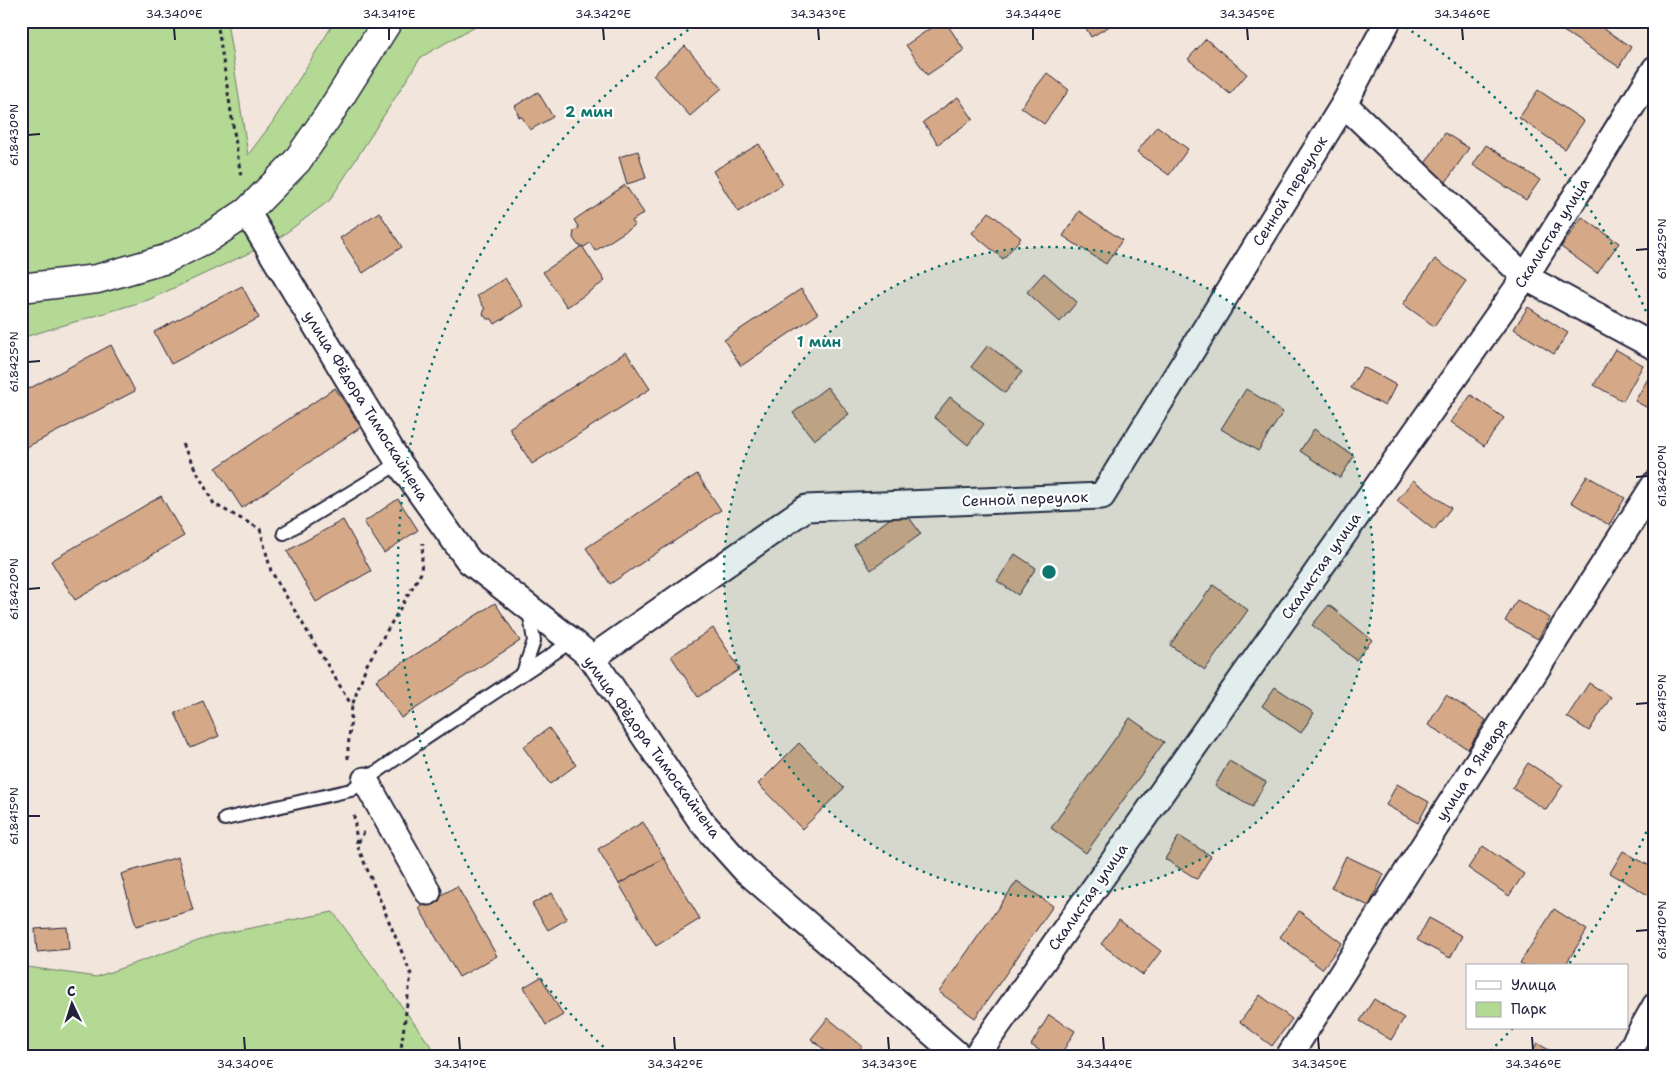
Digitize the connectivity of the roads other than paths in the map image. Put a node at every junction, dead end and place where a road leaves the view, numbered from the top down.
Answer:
1 (388, 21) edge
2 (1388, 21) edge
3 (1655, 68) edge
4 (1344, 104) junction
5 (247, 212) junction
6 (1525, 278) junction
7 (21, 288) edge
8 (1655, 347) edge
9 (399, 463) junction
10 (1655, 484) edge
11 (284, 533) dead end
12 (529, 607) junction
13 (572, 641) junction
14 (592, 658) junction
15 (523, 673) junction
16 (358, 785) junction
17 (224, 819) dead end
18 (428, 892) dead end
19 (1655, 1006) edge
20 (959, 1056) edge
21 (976, 1056) edge
22 (1289, 1056) edge
23 (1628, 1056) edge

1 - 5 main road
2 - 4 street, Сенной переулок
3 - 6 street, Скалистая улица
4 - 6 street
4 - 14 street, Сенной переулок
5 - 7 main road
5 - 9 street, улица Фёдора Тимоскайнена
6 - 8 street
6 - 21 street, Скалистая улица
9 - 11 lane
9 - 12 street, улица Фёдора Тимоскайнена
10 - 22 street, улица 9 Января
12 - 13 street, улица Фёдора Тимоскайнена
12 - 15 lane
13 - 14 street, улица Фёдора Тимоскайнена
13 - 15 lane
14 - 20 street, улица Фёдора Тимоскайнена
15 - 16 lane
16 - 17 lane
16 - 18 street
19 - 23 street

